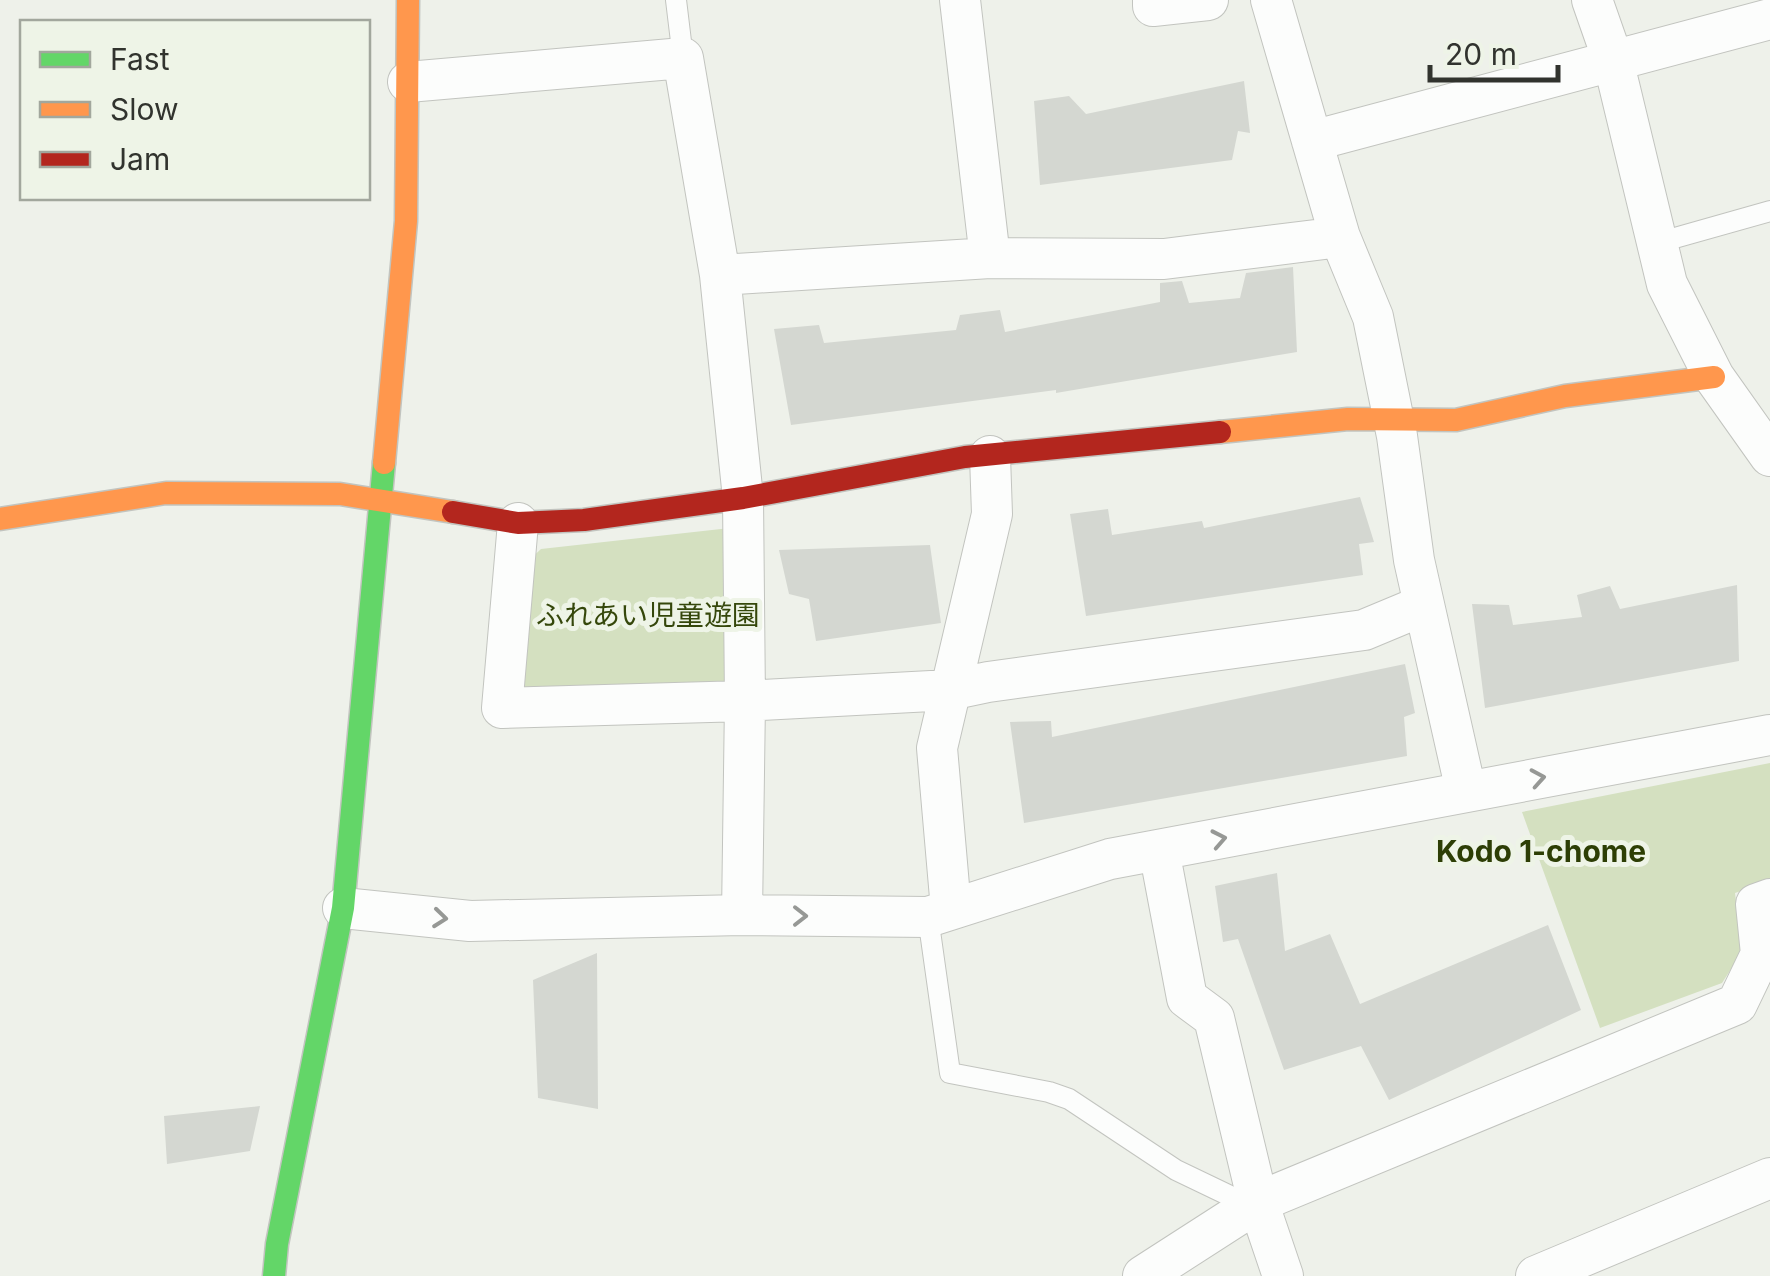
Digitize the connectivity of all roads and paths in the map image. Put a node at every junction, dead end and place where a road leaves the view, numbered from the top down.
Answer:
1 (408, 0) edge
2 (676, 0) edge
3 (960, 0) edge
4 (1152, 0) edge
5 (1208, 0) edge
6 (1271, 0) edge
7 (1592, 0) edge
8 (1770, 19) edge
9 (683, 58) junction
10 (1614, 60) junction
11 (408, 82) junction
12 (1312, 140) junction
13 (1770, 211) edge
14 (1340, 237) junction
15 (1658, 243) junction
16 (990, 258) junction
17 (720, 275) junction
18 (1714, 377) junction
19 (1393, 422) junction
20 (990, 456) junction
21 (1770, 456) edge
22 (743, 498) junction
23 (380, 501) junction
24 (0, 519) edge
25 (518, 523) junction
26 (1424, 605) junction
27 (950, 690) junction
28 (745, 702) junction
29 (1770, 735) edge
30 (1466, 791) junction
31 (1159, 850) junction
32 (1770, 899) edge
33 (343, 908) junction
34 (940, 913) junction
35 (742, 915) junction
36 (1770, 1178) edge
37 (1254, 1204) junction
38 (274, 1276) edge
39 (1142, 1276) edge
40 (1283, 1276) edge
41 (1536, 1276) edge

1 - 11 street
2 - 9 lane
3 - 16 street
4 - 5 street
6 - 12 street
7 - 10 street
8 - 10 street
9 - 11 street
9 - 17 street
10 - 12 street
10 - 15 street
11 - 23 street
12 - 14 street
13 - 15 lane
14 - 16 street
14 - 19 street
15 - 18 street
16 - 17 street
17 - 22 street
18 - 19 street
18 - 21 street
19 - 20 street
19 - 26 street
20 - 22 street
20 - 27 street
22 - 25 street
22 - 28 street
23 - 24 street
23 - 25 street
23 - 33 street
25 - 28 street
26 - 27 street
26 - 30 street
27 - 28 street
27 - 34 street
28 - 35 street
30 -> 29 street
31 -> 30 street
31 - 34 street
31 - 37 street
32 - 37 street
33 -> 35 street
33 - 38 street
35 -> 34 street
34 - 37 lane
36 - 41 street
37 - 39 street
37 - 40 street

